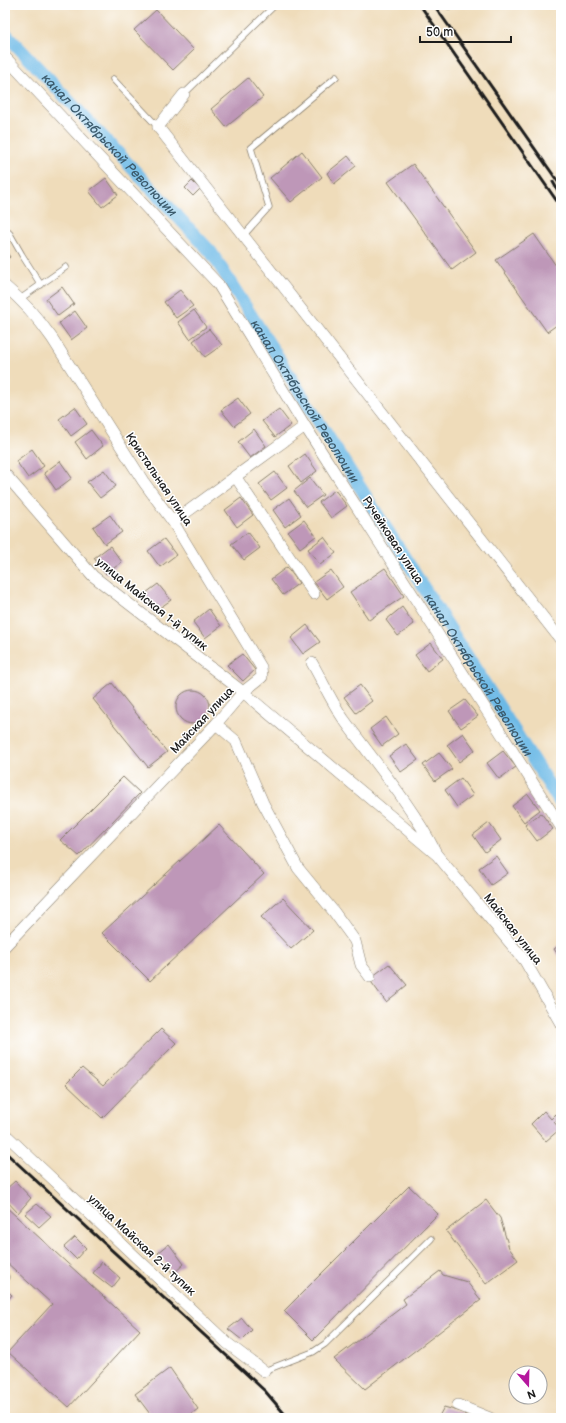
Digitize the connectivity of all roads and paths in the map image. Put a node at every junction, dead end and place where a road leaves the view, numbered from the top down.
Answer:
1 (275, 5) edge
2 (5, 57) edge
3 (336, 77) dead end
4 (113, 79) dead end
5 (184, 94) joint
6 (158, 127) junction
7 (5, 229) edge
8 (244, 236) junction
9 (66, 267) dead end
10 (41, 285) junction
11 (5, 286) edge
12 (20, 299) junction
13 (305, 426) junction
14 (5, 474) edge
15 (236, 476) junction
16 (173, 522) junction
17 (314, 594) dead end
18 (561, 640) edge
19 (312, 663) dead end
20 (243, 692) junction
21 (216, 724) junction
22 (561, 827) edge
23 (437, 855) junction
24 (5, 946) edge
25 (370, 977) dead end
26 (561, 1024) edge
27 (5, 1134) edge
28 (431, 1239) dead end
29 (264, 1371) joint
30 (458, 1405) dead end
31 (490, 1418) edge

1 - 5 lane
2 - 13 street, Ручейковая улица
3 - 8 lane
4 - 6 lane
5 - 6 street
6 - 8 street
7 - 10 lane
8 - 18 street
9 - 10 lane
10 - 12 lane
11 - 12 street, Кристальная улица
12 - 16 street, Кристальная улица
13 - 15 street
13 - 22 street, Ручейковая улица
14 - 20 street, улица Майская 1-й тупик
15 - 16 street
15 - 17 street
16 - 20 street, Кристальная улица
19 - 23 street, Майская улица
20 - 21 street, Майская улица
20 - 23 street, Майская улица
21 - 24 street, Майская улица
21 - 25 street
23 - 26 street, Майская улица
27 - 29 street, улица Майская 2-й тупик
28 - 29 lane
30 - 31 street

